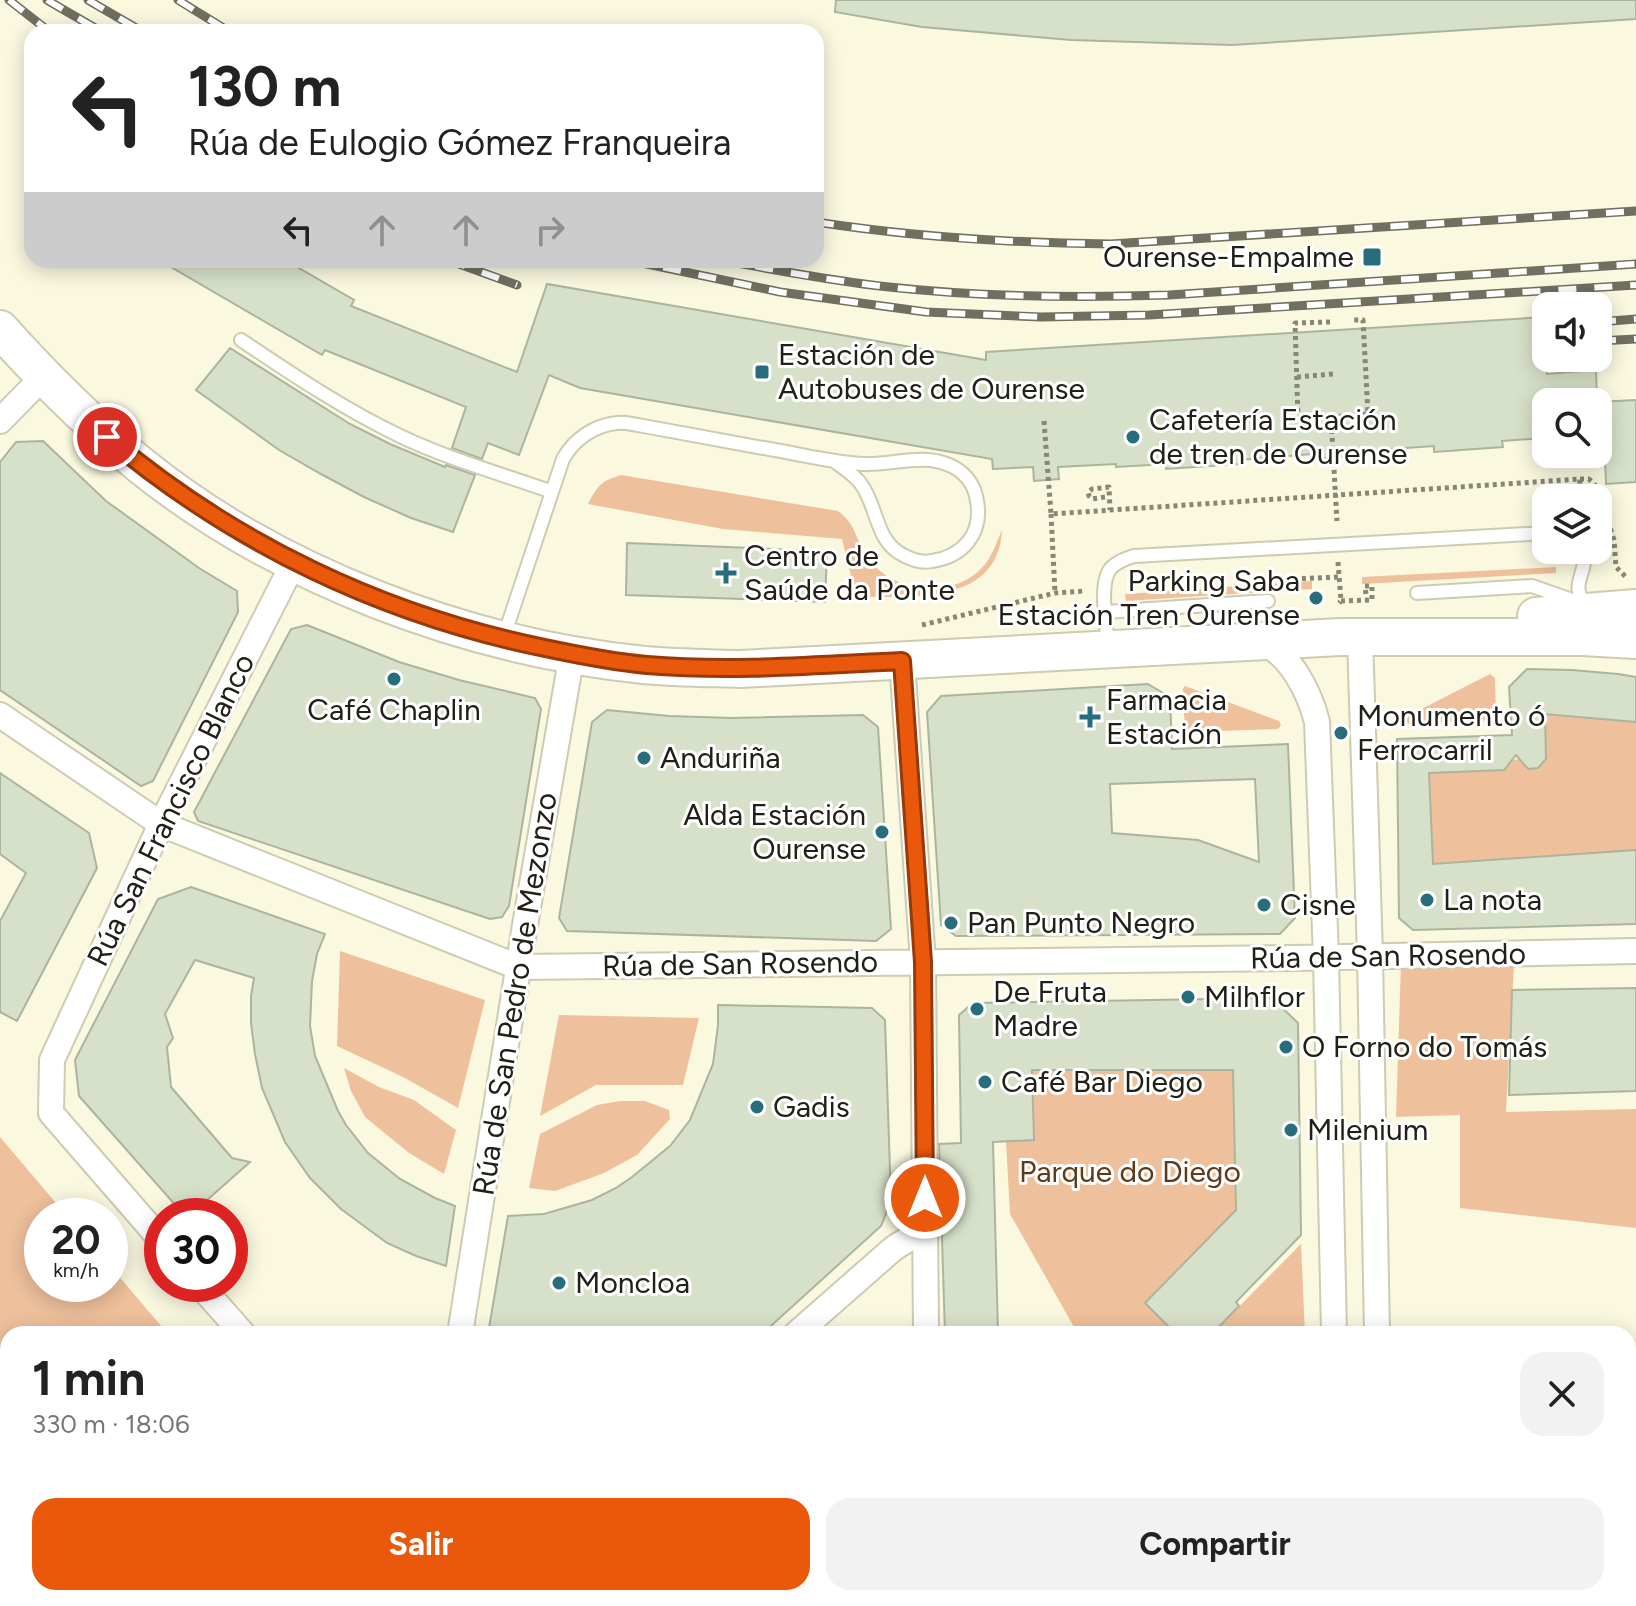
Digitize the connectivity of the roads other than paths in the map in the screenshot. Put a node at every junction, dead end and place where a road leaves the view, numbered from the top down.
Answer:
1 (0, 329) edge
2 (241, 340) dead end
3 (43, 377) junction
4 (0, 421) edge
5 (834, 461) junction
6 (552, 492) junction
7 (1532, 534) edge
8 (294, 562) junction
9 (1584, 564) edge
10 (1417, 593) dead end
11 (1268, 601) dead end
12 (1591, 608) junction
13 (1636, 608) edge
14 (1106, 612) junction
15 (1360, 637) junction
16 (503, 640) junction
17 (1636, 640) edge
18 (1253, 641) junction
19 (1108, 649) junction
20 (572, 654) junction
21 (902, 661) junction
22 (0, 715) edge
23 (161, 824) junction
24 (1636, 951) edge
25 (1370, 956) junction
26 (1326, 957) junction
27 (923, 962) junction
28 (518, 967) junction
29 (144, 1220) edge
30 (925, 1229) junction
31 (215, 1302) edge
32 (236, 1326) edge
33 (461, 1326) edge
34 (805, 1326) edge
35 (926, 1326) edge
36 (1334, 1326) edge
37 (1377, 1326) edge

1 - 3 main road
2 - 6 lane
3 - 4 street
3 - 8 main road
5 - 5 lane
5 - 6 lane
6 - 16 lane
7 - 14 lane
8 - 16 main road
8 - 23 street, Rúa San Francisco Blanco
9 - 12 lane
10 - 12 lane
11 - 14 lane
12 - 13 main road
12 - 15 main road
14 - 19 lane
15 - 17 main road
15 - 18 main road
15 - 25 street
16 - 20 main road
18 - 19 main road
18 - 26 street
19 - 21 main road
20 - 21 main road
20 - 28 street, Rúa de San Pedro de Mezonzo
21 - 27 street
22 - 23 street, Rúa de San Rosendo
23 - 28 street, Rúa de San Rosendo
23 - 29 street, Rúa San Francisco Blanco
24 - 25 street, Rúa de San Rosendo
25 - 26 street, Rúa de San Rosendo
25 - 37 street
26 - 27 street, Rúa de San Rosendo
26 - 36 street
27 - 28 street, Rúa de San Rosendo
27 - 30 street
28 - 33 street, Rúa de San Pedro de Mezonzo
30 - 34 street
30 - 35 street
31 - 32 street

